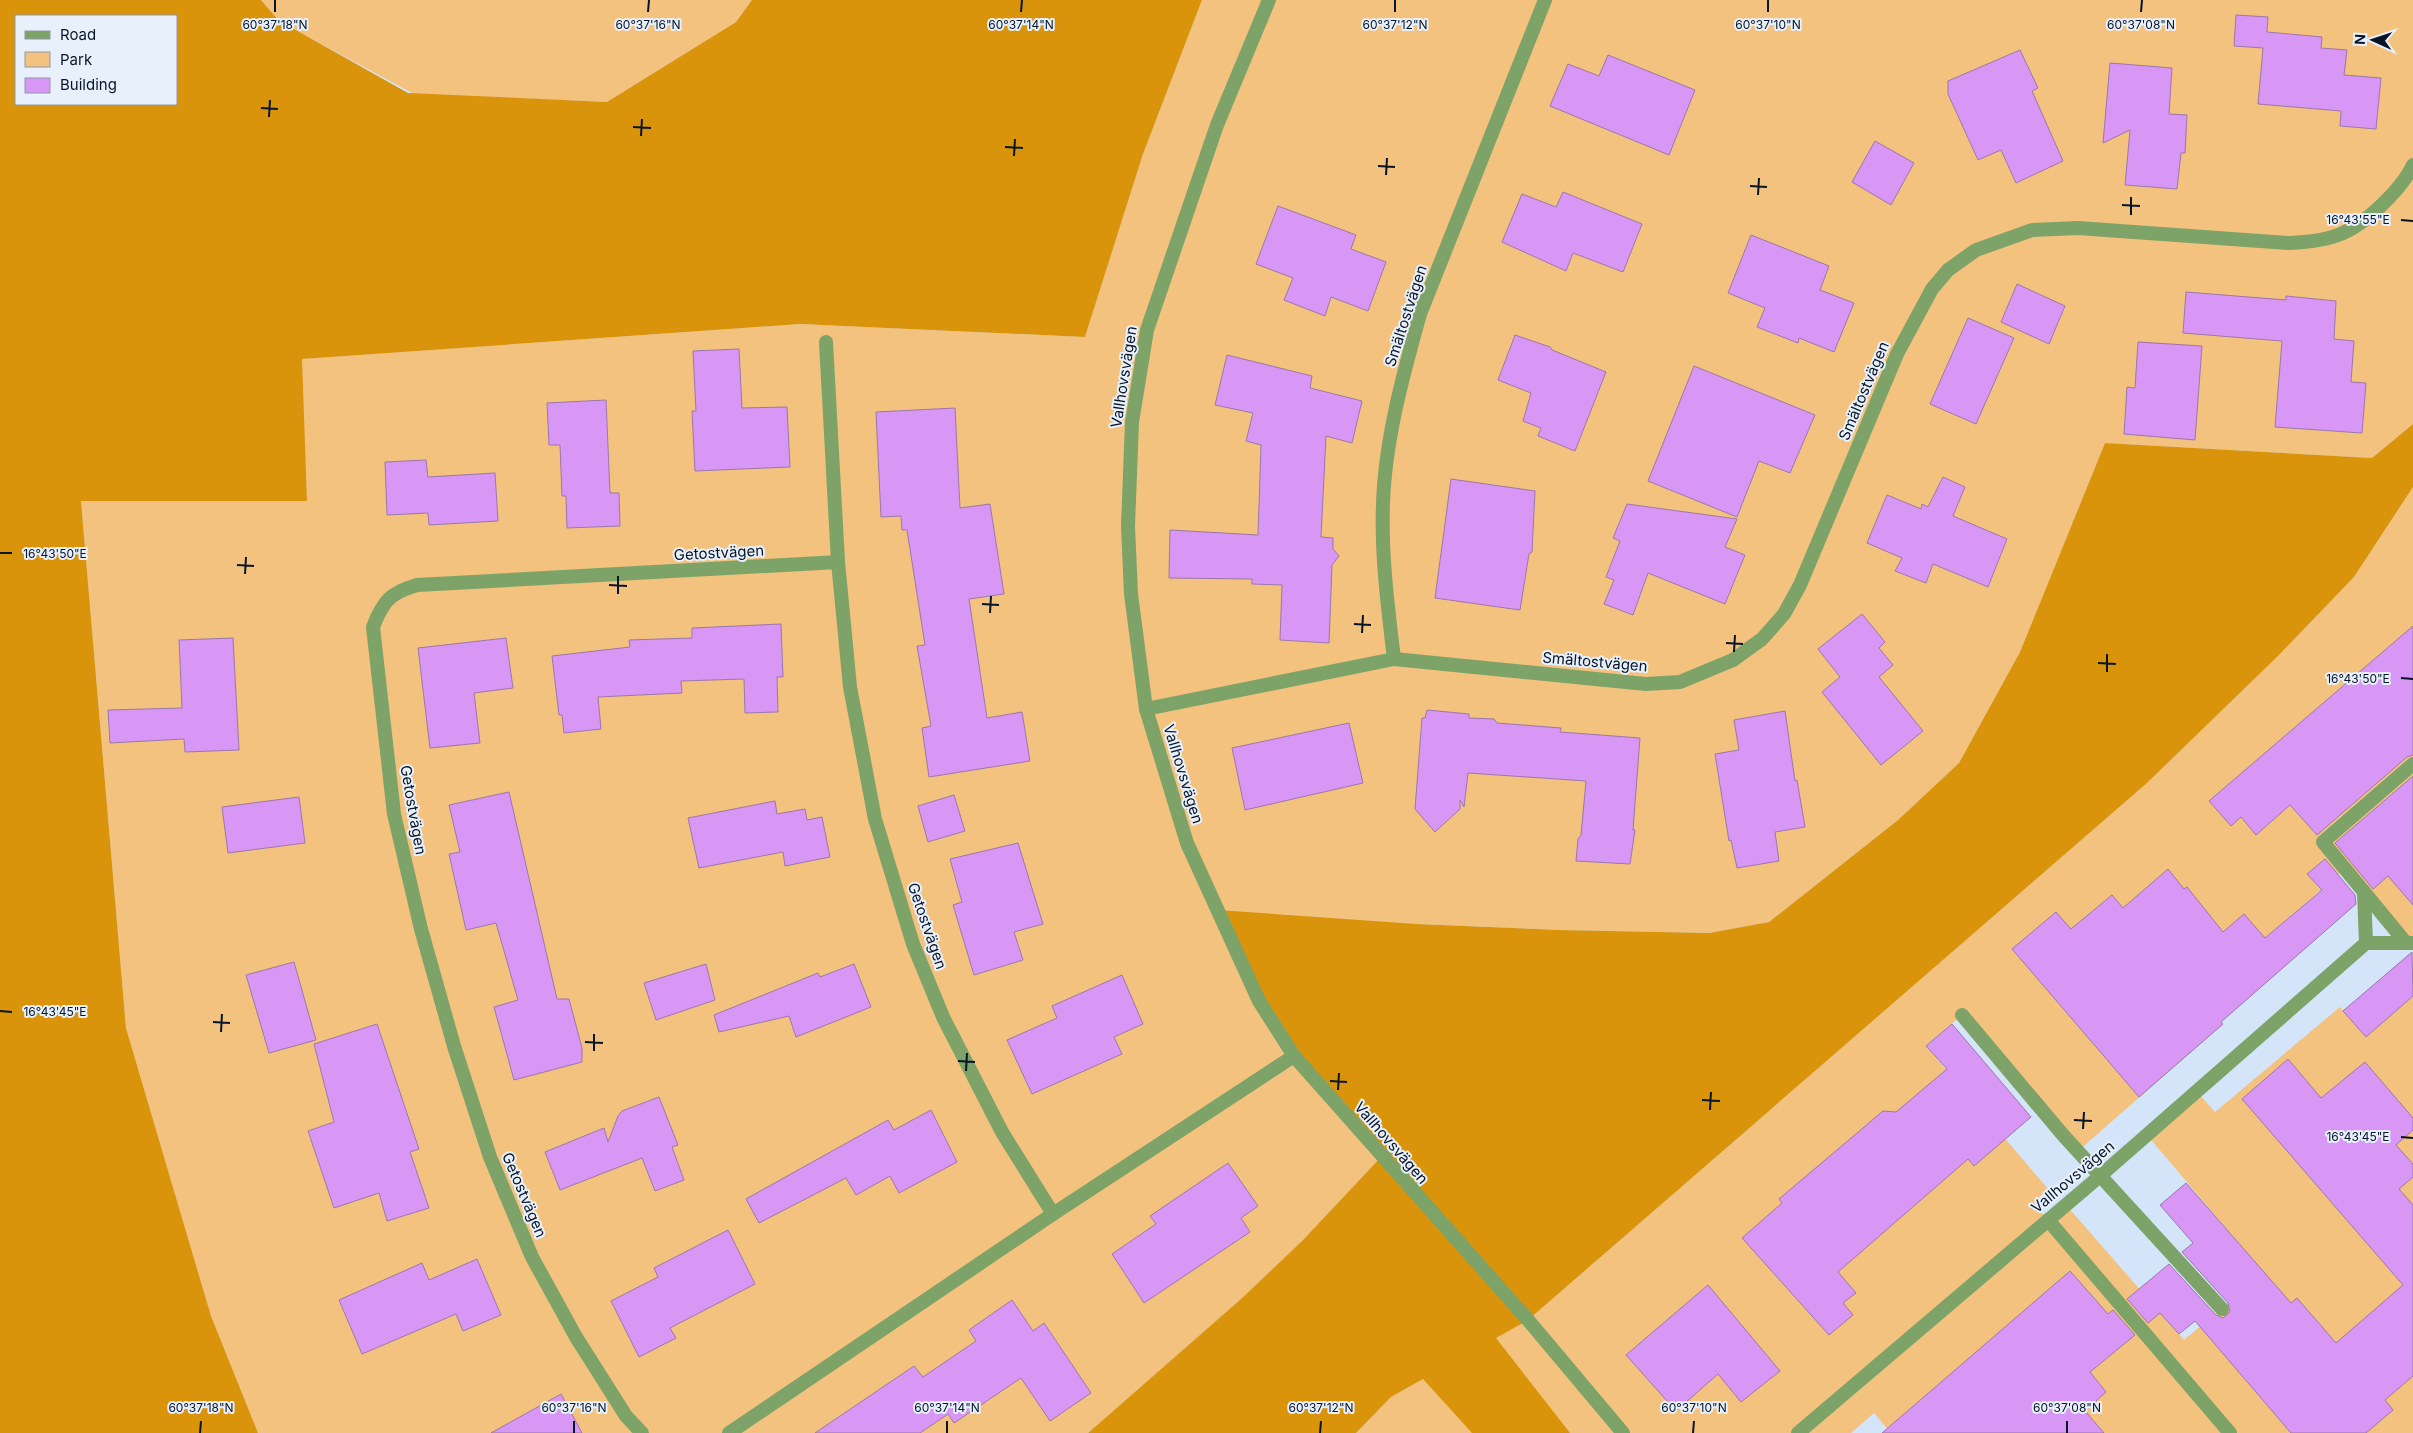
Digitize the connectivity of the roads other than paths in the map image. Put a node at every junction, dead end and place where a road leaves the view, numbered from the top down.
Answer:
1 (1268, 0) edge
2 (1545, 0) edge
3 (2413, 165) edge
4 (826, 342) dead end
5 (838, 562) junction
6 (1394, 659) junction
7 (1146, 709) junction
8 (2413, 764) edge
9 (2364, 892) junction
10 (2366, 943) junction
11 (2410, 943) edge
12 (1962, 1015) dead end
13 (1294, 1056) junction
14 (2100, 1176) junction
15 (1054, 1214) junction
16 (2048, 1220) junction
17 (2222, 1309) dead end
18 (642, 1433) edge
19 (729, 1433) edge
20 (1623, 1433) edge
21 (1799, 1433) edge
22 (2230, 1433) edge

1 - 7 street, Vallhovsvägen
2 - 6 street, Smältostvägen
3 - 6 street, Smältostvägen
4 - 5 street, Getostvägen
5 - 15 street, Getostvägen
5 - 18 street, Getostvägen
6 - 7 street, Smältostvägen
7 - 13 street, Vallhovsvägen
8 - 9 street
9 - 10 street
9 - 11 street
10 - 11 street
10 - 14 street, Vallhovsvägen
12 - 14 street
13 - 15 street
13 - 20 street, Vallhovsvägen
14 - 16 street, Vallhovsvägen
14 - 17 street
15 - 19 street
16 - 21 street, Vallhovsvägen
16 - 22 street

